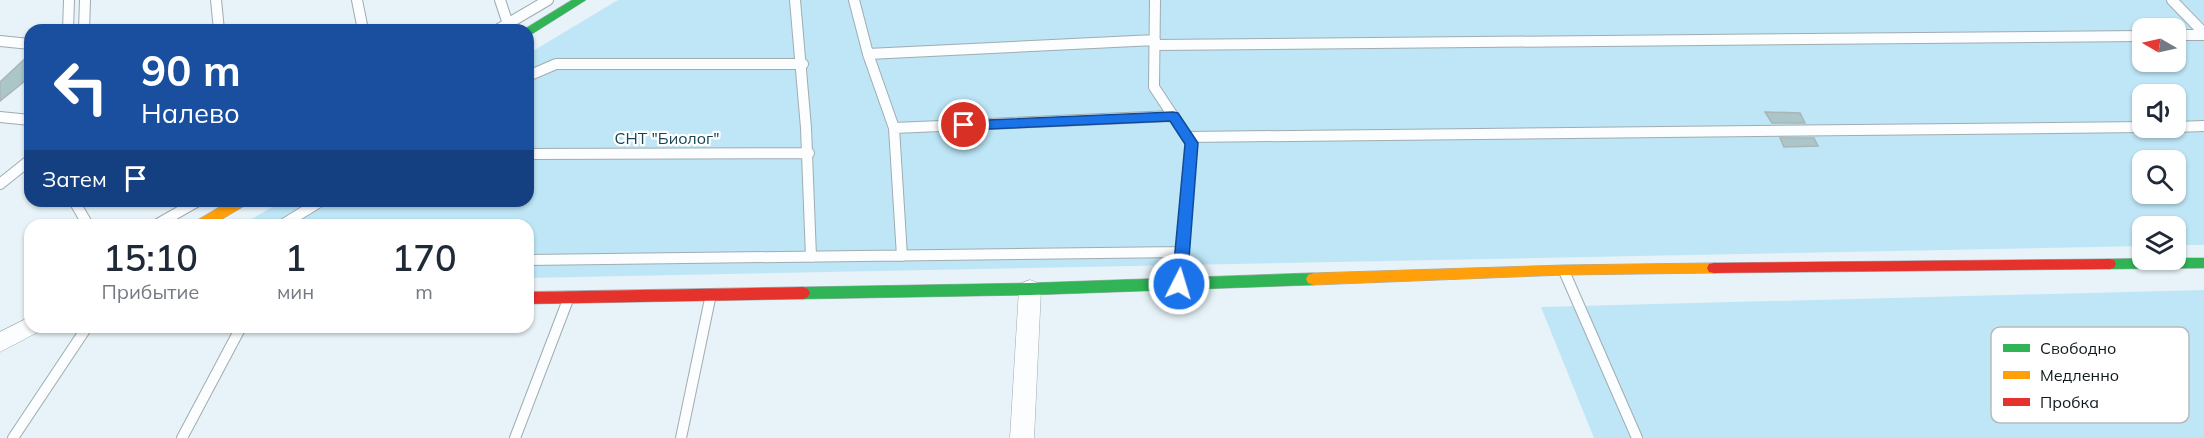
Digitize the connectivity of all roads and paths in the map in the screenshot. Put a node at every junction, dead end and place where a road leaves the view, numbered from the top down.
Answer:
1 (69, 0) edge
2 (85, 0) edge
3 (216, 0) edge
4 (357, 0) edge
5 (500, 0) edge
6 (548, 0) edge
7 (580, 0) edge
8 (795, 0) edge
9 (854, 0) edge
10 (1155, 0) edge
11 (2172, 0) edge
12 (68, 24) edge
13 (84, 24) edge
14 (218, 24) edge
15 (362, 24) edge
16 (508, 24) joint
17 (534, 27) edge
18 (2204, 34) edge
19 (2186, 35) edge
20 (2132, 36) edge
21 (0, 41) edge
22 (24, 43) edge
23 (1155, 43) junction
24 (868, 54) junction
25 (803, 64) junction
26 (534, 73) edge
27 (1173, 116) junction
28 (0, 117) edge
29 (24, 119) edge
30 (2204, 126) edge
31 (2132, 127) edge
32 (2186, 127) edge
33 (894, 128) junction
34 (1187, 136) junction
35 (809, 153) junction
36 (534, 154) edge
37 (24, 165) edge
38 (0, 184) edge
39 (188, 207) edge
40 (231, 207) edge
41 (311, 207) edge
42 (166, 219) edge
43 (211, 219) edge
44 (292, 219) edge
45 (1182, 252) junction
46 (902, 256) junction
47 (811, 257) junction
48 (534, 260) edge
49 (2204, 263) edge
50 (1564, 270) junction
51 (1179, 284) junction
52 (1030, 290) junction
53 (711, 294) junction
54 (569, 297) junction
55 (534, 298) edge
56 (24, 329) edge
57 (83, 333) edge
58 (238, 333) edge
59 (0, 343) edge
60 (13, 438) edge
61 (182, 438) edge
62 (515, 438) edge
63 (681, 438) edge
64 (1022, 438) edge
65 (1637, 438) edge

1 - 12 lane
2 - 13 lane
3 - 14 lane
4 - 15 lane
5 - 16 lane
6 - 16 lane
7 - 17 street
8 - 25 lane
9 - 24 lane
10 - 23 lane
11 - 18 lane
18 - 19 lane
20 - 23 lane
21 - 22 lane
23 - 24 lane
23 - 27 lane
24 - 33 lane
25 - 26 lane
25 - 35 lane
27 - 33 lane
27 - 34 lane
28 - 29 lane
30 - 32 lane
31 - 34 lane
33 - 46 lane
34 - 45 lane
35 - 36 lane
35 - 47 lane
37 - 38 lane
39 - 42 lane
40 - 43 street
41 - 44 lane
45 - 46 lane
45 - 51 lane
46 - 47 lane
47 - 48 lane
49 - 50 street
50 - 51 street
50 - 65 lane
51 - 52 street
52 - 53 street
52 - 64 street
53 - 54 street
53 - 63 lane
54 - 55 street
54 - 62 lane
56 - 59 street
57 - 60 lane
58 - 61 lane

